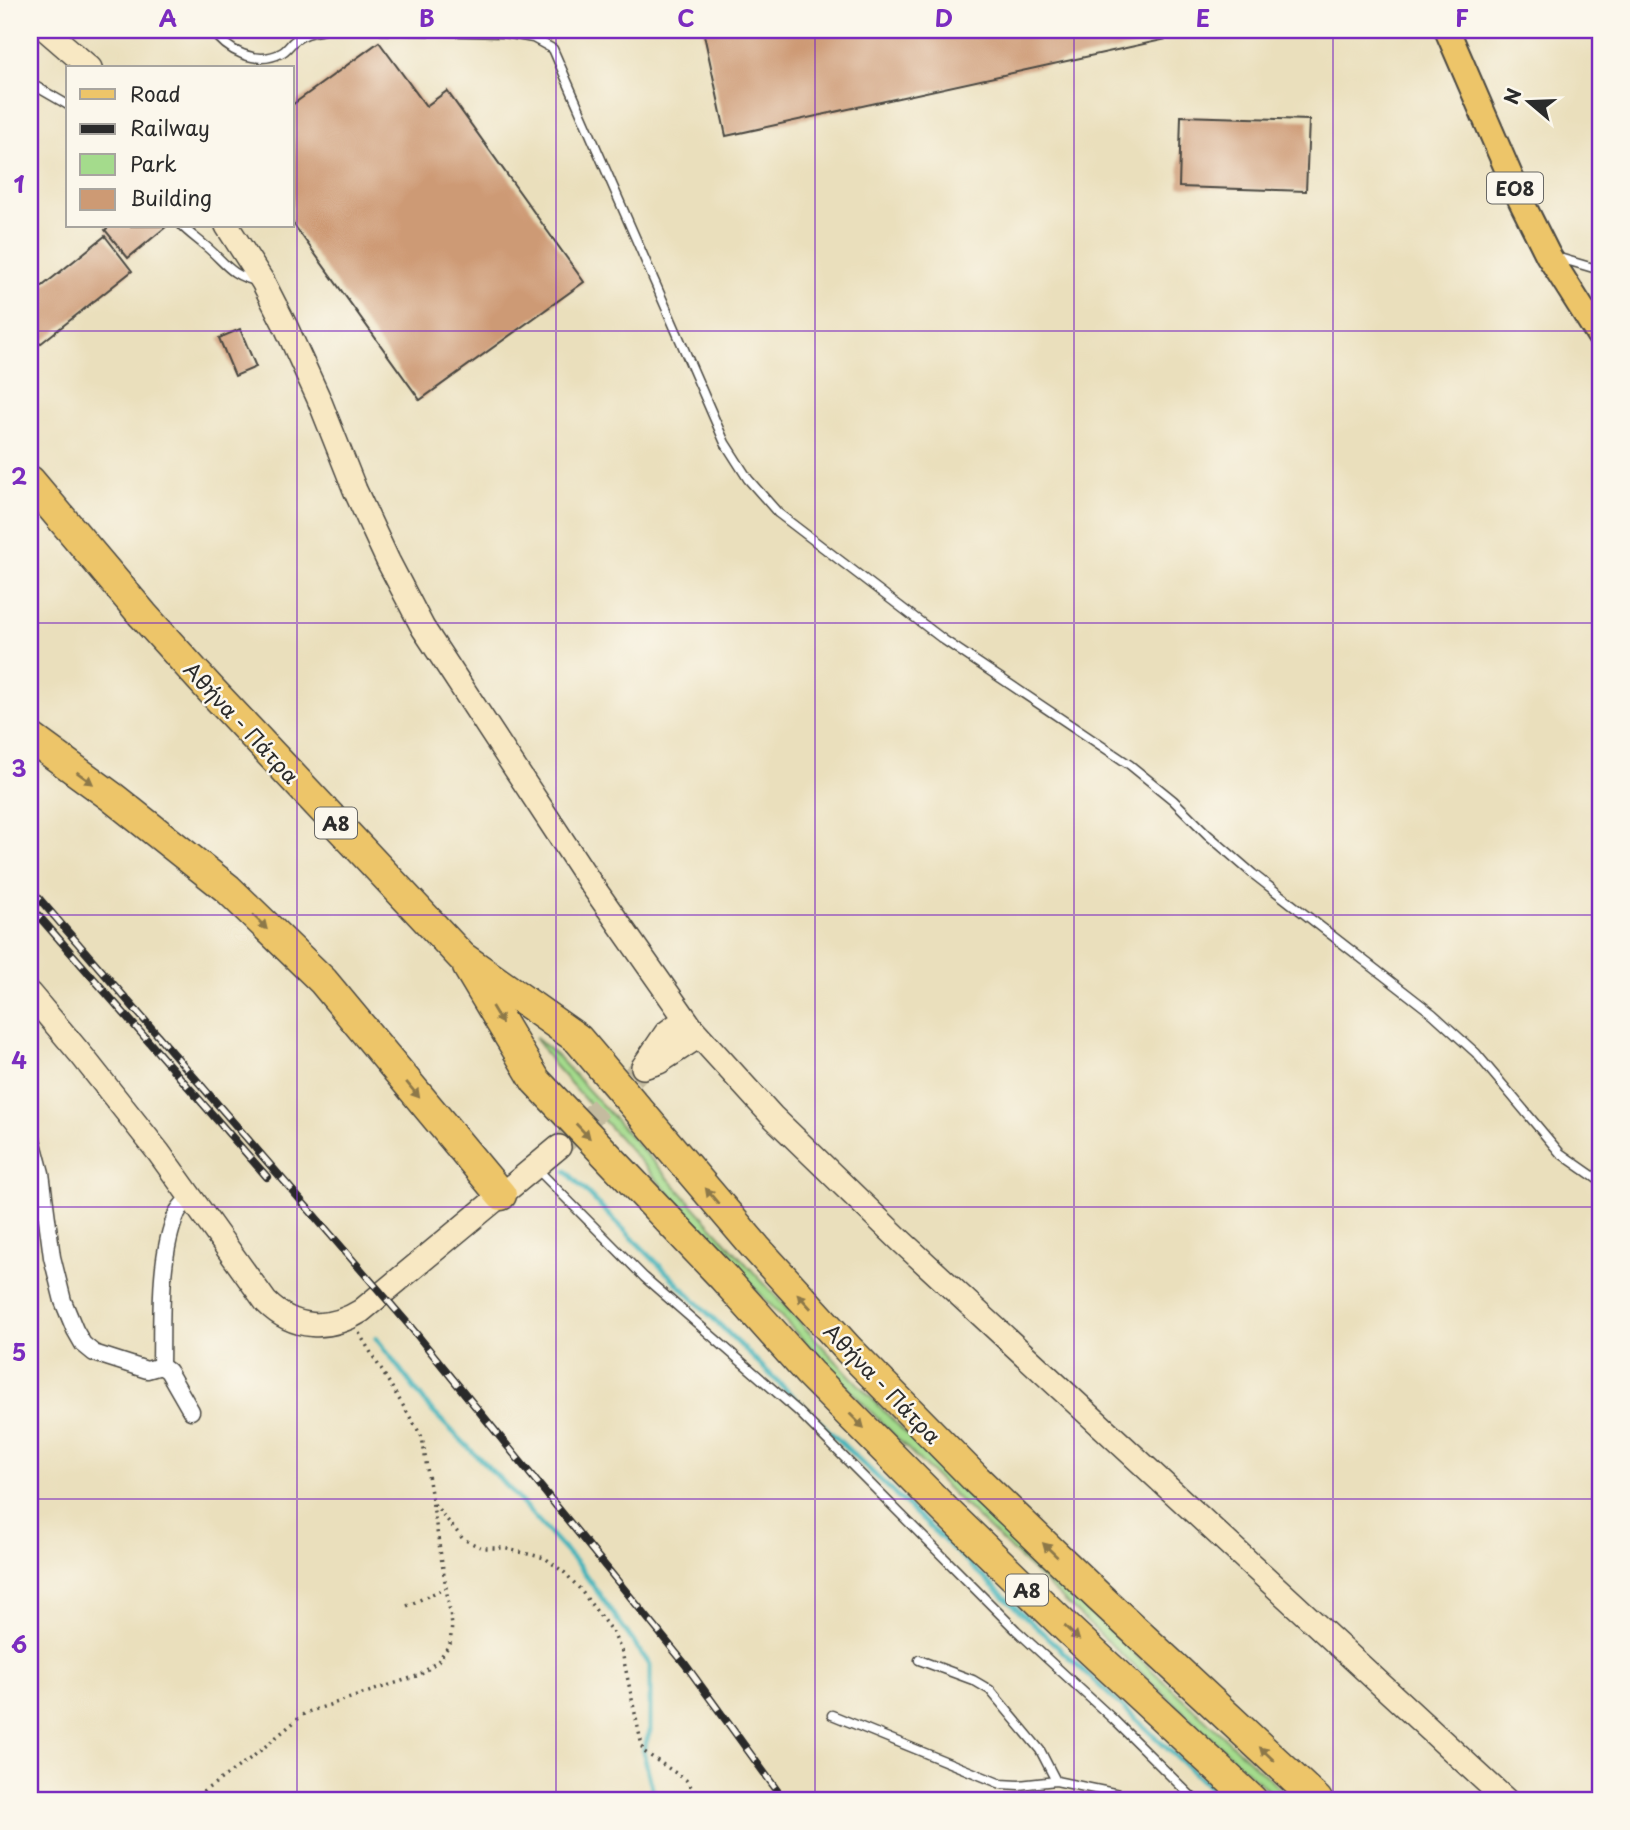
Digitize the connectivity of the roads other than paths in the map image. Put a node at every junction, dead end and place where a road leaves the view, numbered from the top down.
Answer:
1 (46, 30) edge
2 (213, 30) edge
3 (324, 30) edge
4 (382, 30) edge
5 (1447, 30) edge
6 (88, 66) edge
7 (30, 83) edge
8 (66, 104) edge
9 (184, 228) edge
10 (228, 228) edge
11 (1548, 255) junction
12 (1600, 270) edge
13 (263, 282) junction
14 (1600, 337) edge
15 (30, 481) edge
16 (30, 737) edge
17 (462, 957) junction
18 (30, 994) edge
19 (30, 1132) edge
20 (559, 1147) tunnel mouth
21 (535, 1167) junction
22 (1600, 1181) edge
23 (501, 1195) junction
24 (191, 1196) junction
25 (161, 1366) junction
26 (191, 1411) dead end
27 (919, 1660) dead end
28 (832, 1715) dead end
29 (1056, 1781) junction
30 (1148, 1800) edge
31 (1195, 1800) edge
32 (1252, 1800) edge
33 (1317, 1800) edge
34 (1506, 1800) edge

1 - 6 street
2 - 3 lane
4 - 22 lane
5 - 11 main road, ΕΟ8
7 - 8 lane
9 - 13 lane
10 - 13 street
11 - 12 lane
11 - 14 main road, ΕΟ8
13 - 34 street
15 - 17 highway, Αθήνα - Πάτρα / Α8
16 -> 23 highway
17 -> 32 highway, Αθήνα - Πάτρα / Α8
33 -> 17 highway, Αθήνα - Πάτρα / Α8
18 - 24 street
19 - 25 street
20 - 21 street
21 - 23 street
21 - 31 lane
23 - 24 street
24 - 25 street
25 - 26 street
27 - 29 lane
28 - 29 lane
29 - 30 lane

